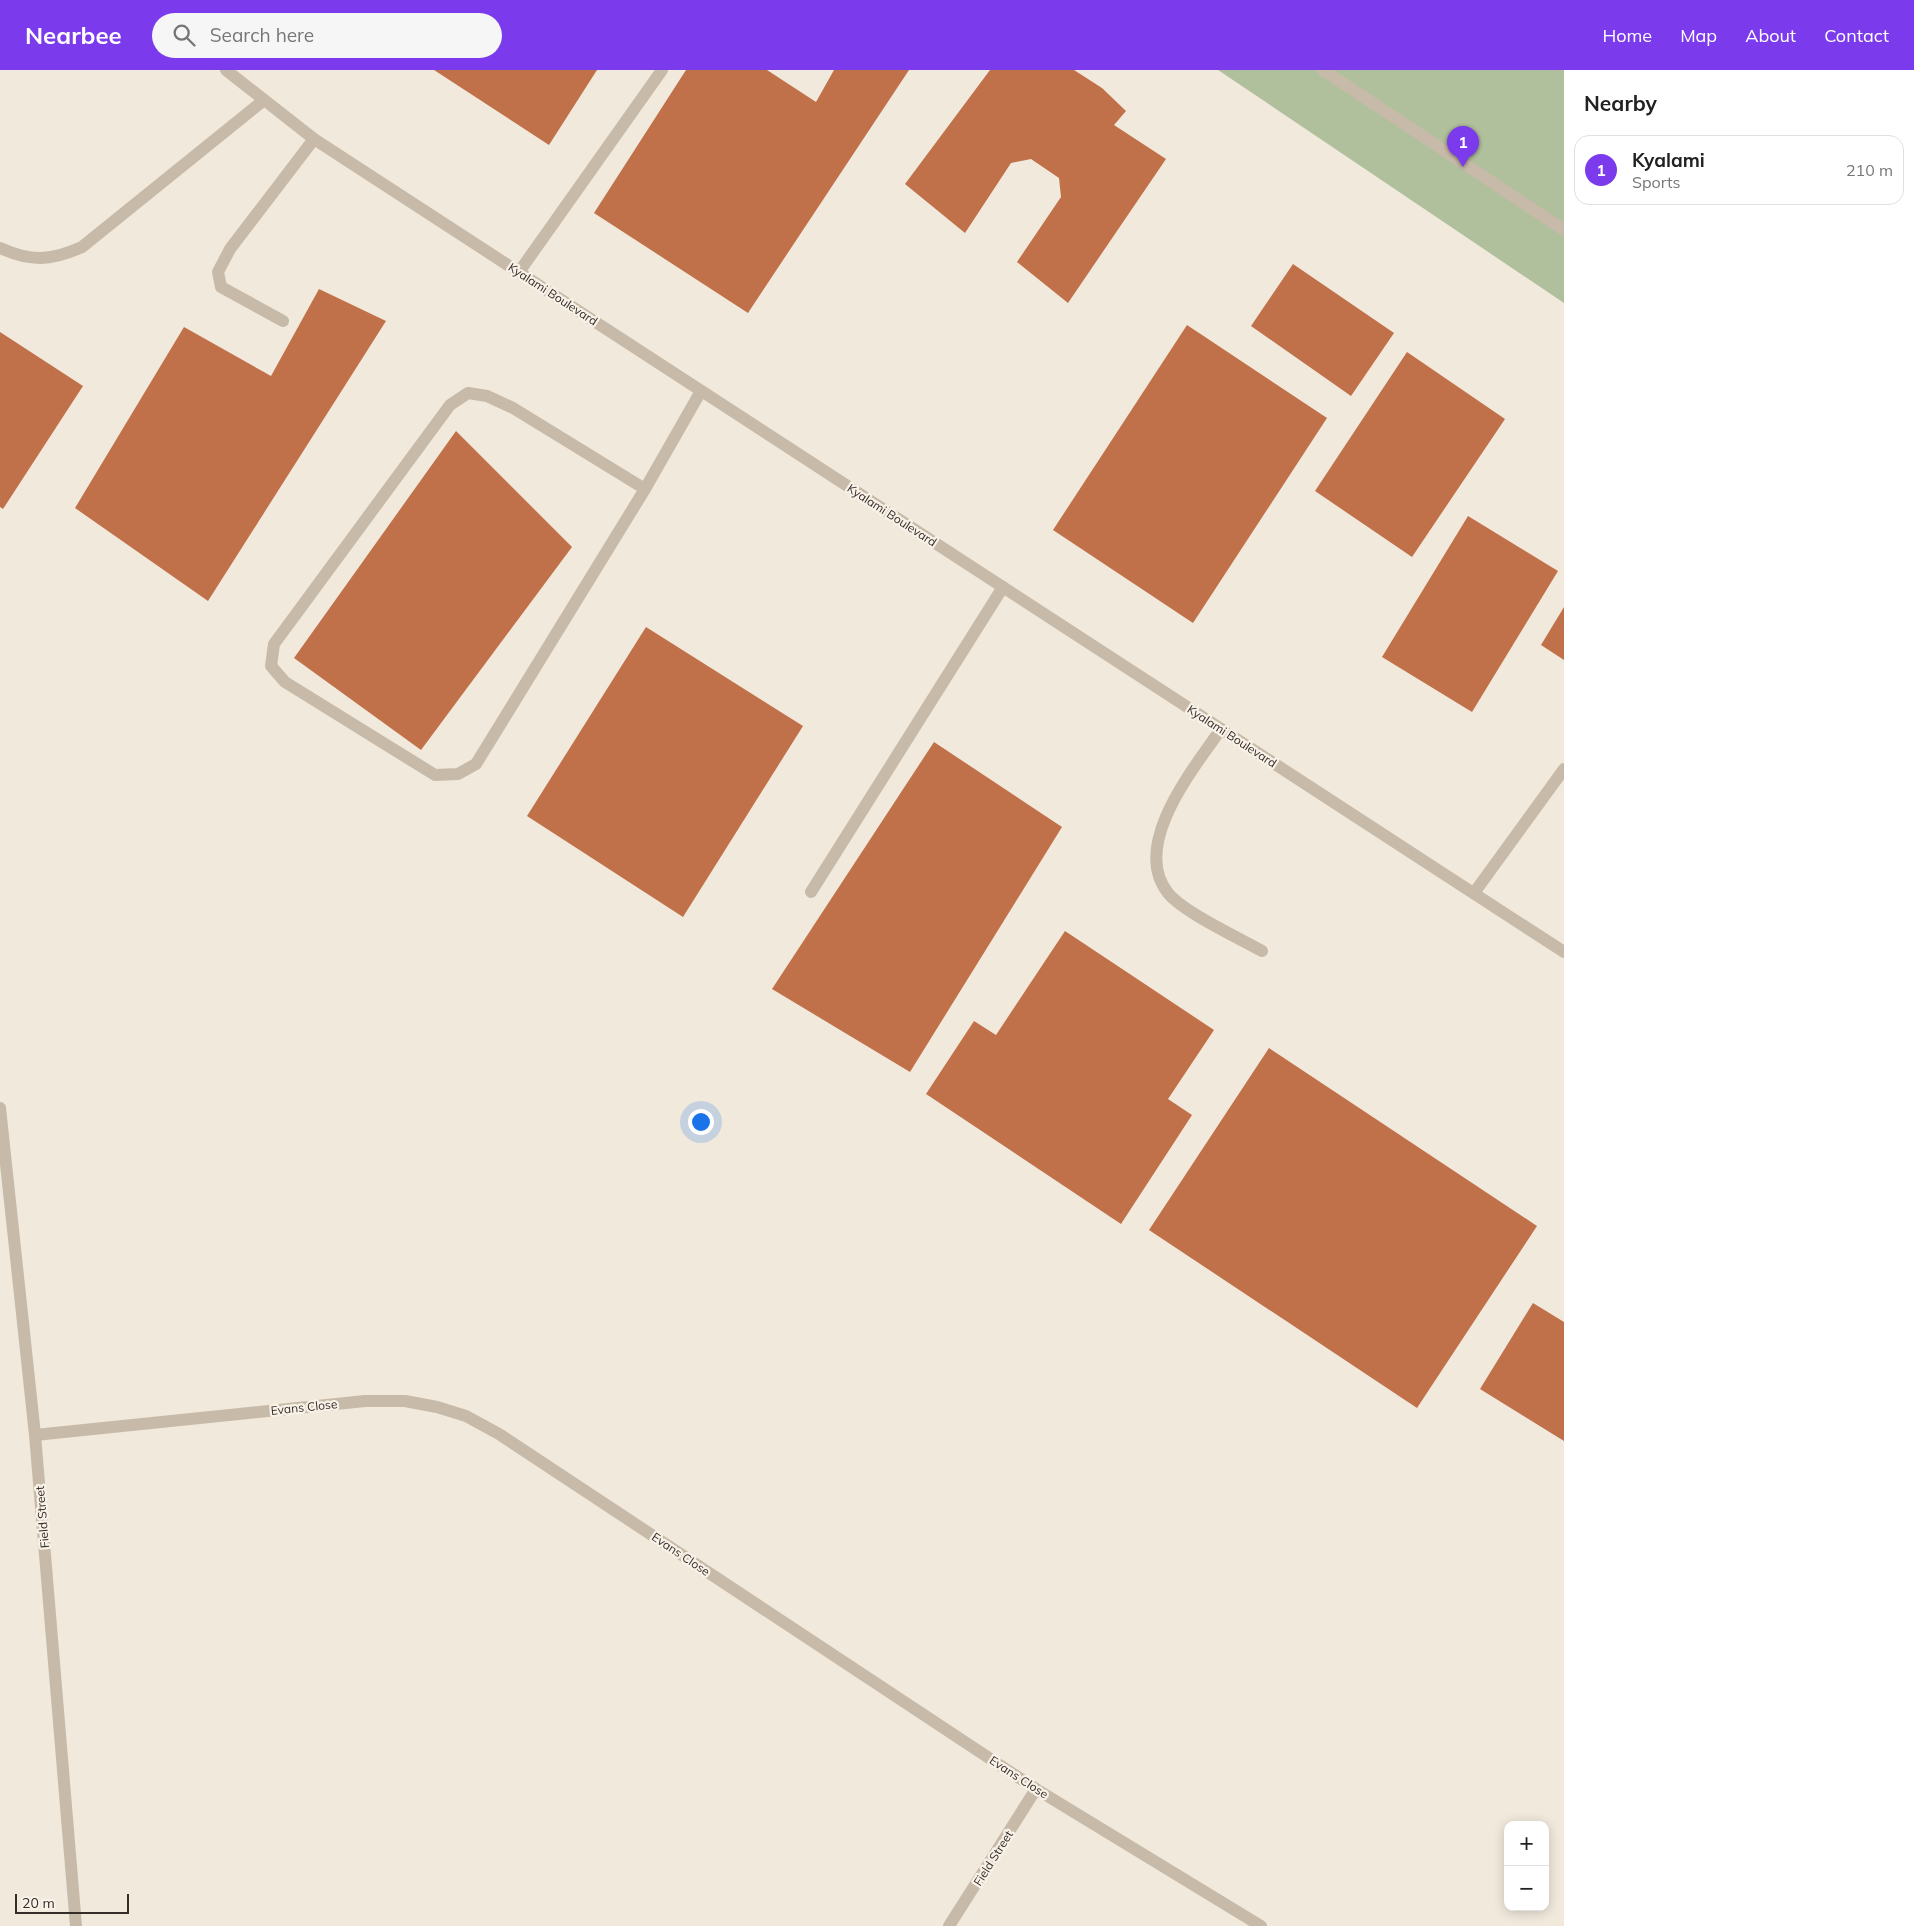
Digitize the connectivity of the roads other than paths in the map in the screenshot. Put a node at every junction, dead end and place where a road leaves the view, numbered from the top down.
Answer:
1 (226, 70) edge
2 (662, 70) edge
3 (1323, 70) edge
4 (264, 100) junction
5 (314, 139) junction
6 (1564, 230) edge
7 (0, 248) edge
8 (519, 272) junction
9 (283, 321) dead end
10 (701, 391) junction
11 (645, 489) junction
12 (1003, 587) junction
13 (1221, 729) junction
14 (1564, 769) edge
15 (811, 892) dead end
16 (1474, 893) junction
17 (1262, 951) dead end
18 (1564, 952) edge
19 (0, 1108) edge
20 (35, 1435) junction
21 (1036, 1789) junction
22 (76, 1926) edge
23 (950, 1926) edge
24 (1261, 1926) edge

1 - 4 street, Kyalami Boulevard
2 - 8 street
3 - 6 street
4 - 5 street, Kyalami Boulevard
4 - 7 street
5 - 8 street, Kyalami Boulevard
5 - 9 street
8 - 10 street, Kyalami Boulevard
10 - 11 street
10 - 12 street, Kyalami Boulevard
11 - 11 street
12 - 13 street, Kyalami Boulevard
12 - 15 street
13 - 16 street, Kyalami Boulevard
13 - 17 street
14 - 16 street
16 - 18 street, Kyalami Boulevard
19 - 20 street, Field Street
20 - 21 street, Evans Close
20 - 22 street, Field Street
21 - 23 street, Field Street
21 - 24 street, Evans Close

